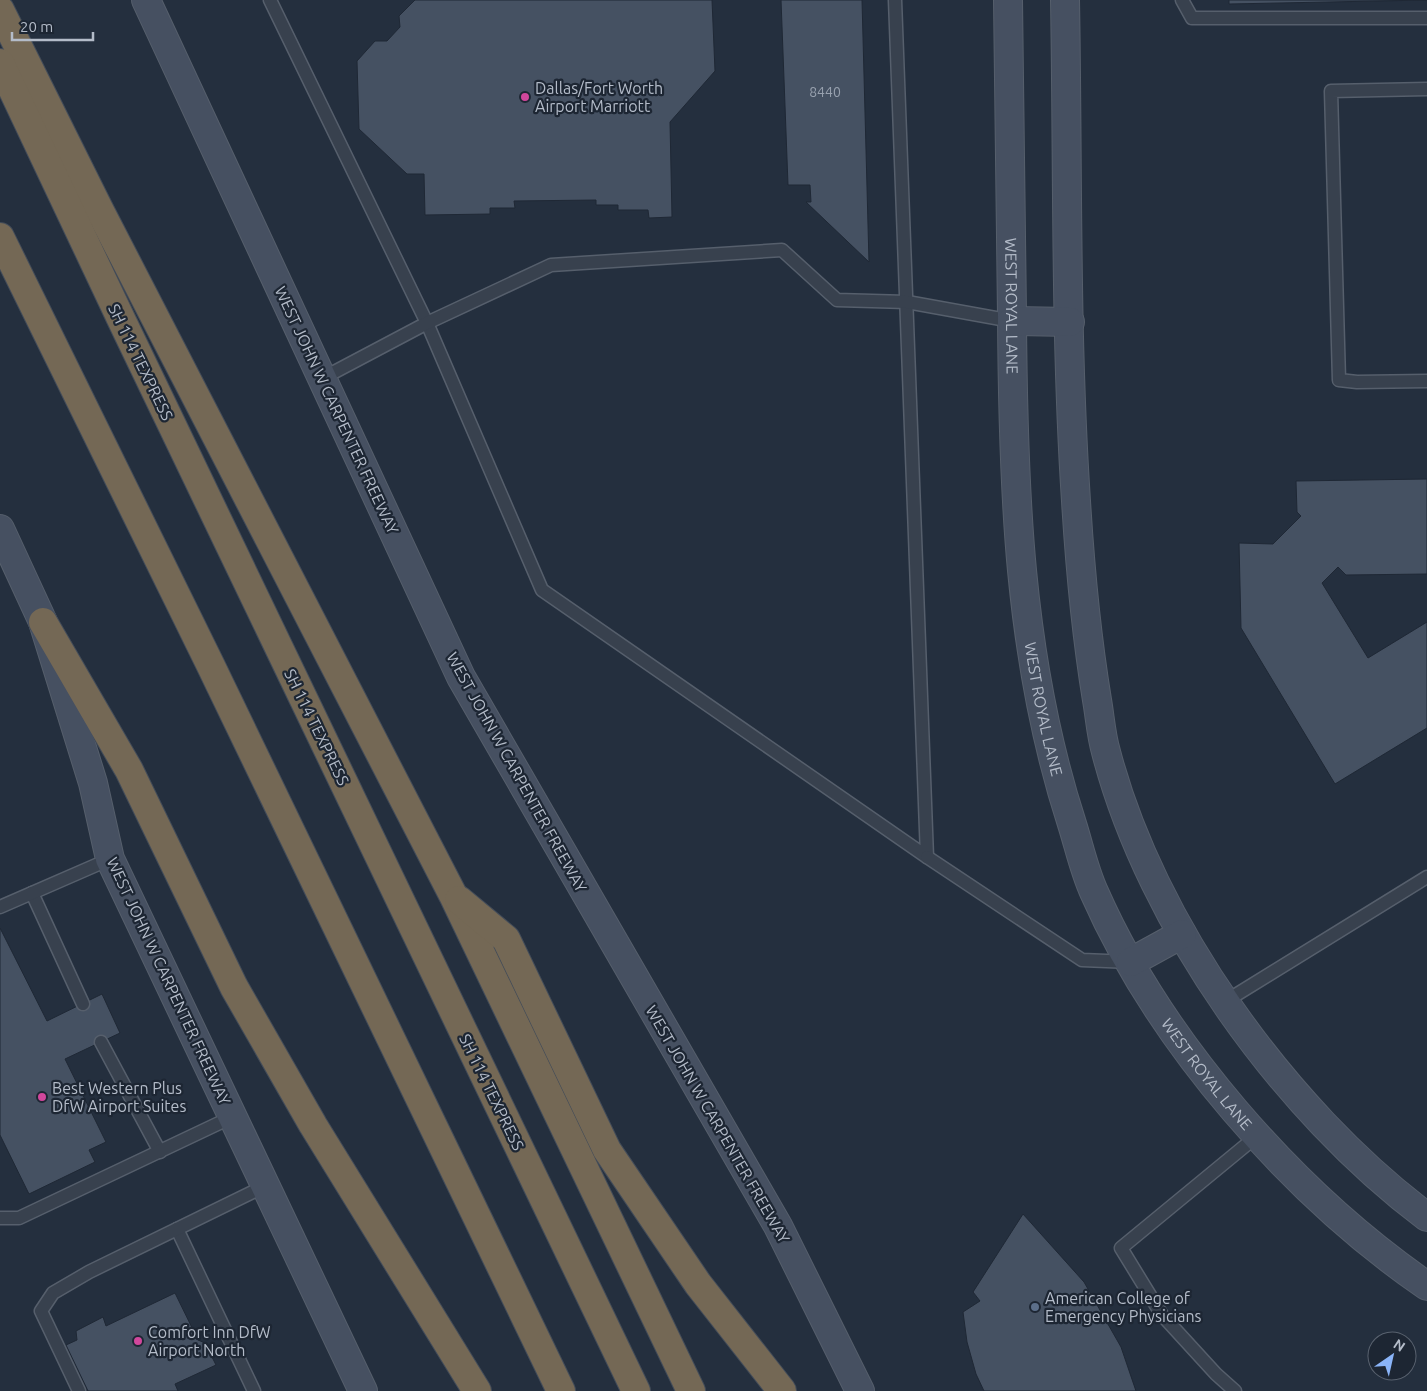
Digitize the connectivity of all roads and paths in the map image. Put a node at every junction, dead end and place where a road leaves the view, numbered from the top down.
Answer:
1 (146, 0) edge
2 (895, 0) edge
3 (1008, 0) edge
4 (1064, 0) edge
5 (1182, 0) edge
6 (275, 2) edge
7 (0, 10) edge
8 (1427, 18) edge
9 (0, 63) edge
10 (1427, 88) edge
11 (0, 237) edge
12 (906, 302) junction
13 (1012, 321) junction
14 (1070, 322) junction
15 (427, 323) junction
16 (322, 378) junction
17 (1427, 381) edge
18 (0, 529) edge
19 (43, 622) junction
20 (927, 858) junction
21 (110, 859) junction
22 (1427, 878) edge
23 (32, 893) junction
24 (453, 895) junction
25 (0, 907) edge
26 (1182, 934) junction
27 (1131, 962) junction
28 (1226, 1001) junction
29 (83, 1004) dead end
30 (101, 1042) dead end
31 (232, 1117) junction
32 (1257, 1136) junction
33 (160, 1152) junction
34 (265, 1186) junction
35 (1427, 1217) edge
36 (0, 1218) edge
37 (177, 1229) junction
38 (1427, 1286) edge
39 (79, 1391) edge
40 (254, 1391) edge
41 (363, 1391) edge
42 (477, 1391) edge
43 (561, 1391) edge
44 (636, 1391) edge
45 (691, 1391) edge
46 (782, 1391) edge
47 (860, 1391) edge
48 (1235, 1391) edge

1 - 16 main road, WEST JOHN W CARPENTER FREEWAY
2 - 12 lane
3 - 13 main road, WEST ROYAL LANE
4 - 14 main road
5 - 8 lane
6 - 15 lane
7 - 24 highway
9 - 44 highway, SH 114 TEXPRESS
10 - 17 lane
11 - 43 highway
12 - 13 lane
12 - 15 lane
12 - 20 lane
13 - 14 main road
13 - 27 main road, WEST ROYAL LANE
14 - 26 main road
15 - 16 lane
15 - 20 lane
16 - 47 main road, WEST JOHN W CARPENTER FREEWAY
18 - 19 main road, WEST JOHN W CARPENTER FREEWAY
19 - 21 main road, WEST JOHN W CARPENTER FREEWAY
19 - 42 highway
20 - 27 lane
21 - 23 lane
21 - 31 main road, WEST JOHN W CARPENTER FREEWAY
22 - 28 lane
23 - 25 lane
23 - 29 lane
24 - 45 highway
24 - 46 highway
26 - 27 main road
26 - 28 main road
27 - 32 main road, WEST ROYAL LANE
28 - 35 main road
30 - 33 lane
31 - 33 lane
31 - 34 main road, WEST JOHN W CARPENTER FREEWAY
32 - 38 main road, WEST ROYAL LANE
32 - 48 lane
33 - 36 lane
34 - 37 lane
34 - 41 main road, WEST JOHN W CARPENTER FREEWAY
37 - 39 lane
37 - 40 lane

